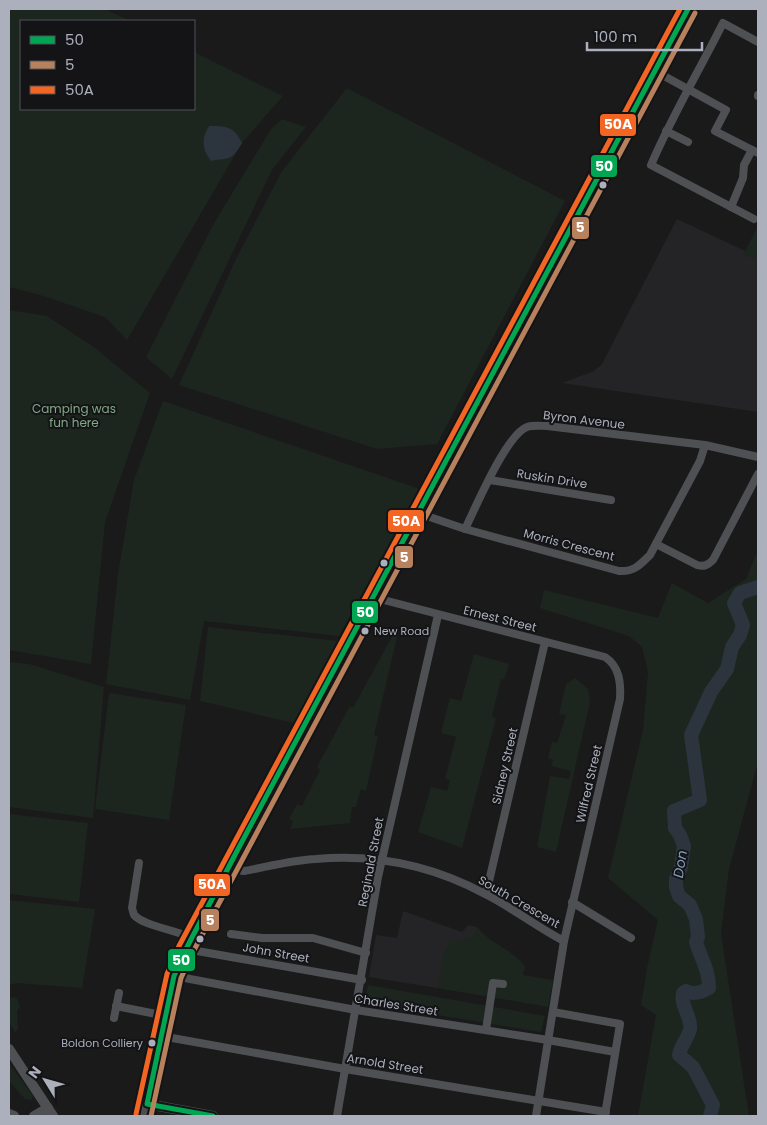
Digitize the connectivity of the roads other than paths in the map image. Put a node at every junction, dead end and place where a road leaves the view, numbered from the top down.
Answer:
1 (688, 9) edge
2 (758, 42) edge
3 (655, 71) junction
4 (688, 89) junction
5 (666, 131) junction
6 (688, 142) dead end
7 (755, 151) edge
8 (731, 207) junction
9 (754, 219) dead end
10 (705, 445) junction
11 (758, 457) edge
12 (758, 474) edge
13 (490, 480) junction
14 (613, 491) dead end
15 (418, 513) junction
16 (466, 529) junction
17 (656, 544) junction
18 (372, 598) junction
19 (438, 615) junction
20 (545, 642) junction
21 (617, 670) joint
22 (382, 859) junction
23 (139, 863) dead end
24 (229, 866) junction
25 (486, 894) junction
26 (572, 902) junction
27 (231, 934) dead end
28 (193, 935) junction
29 (631, 938) dead end
30 (564, 941) junction
31 (186, 949) junction
32 (366, 953) junction
33 (174, 976) junction
34 (362, 980) junction
35 (503, 984) dead end
36 (119, 993) dead end
37 (116, 1006) junction
38 (356, 1010) junction
39 (553, 1012) junction
40 (166, 1016) junction
41 (114, 1018) dead end
42 (486, 1030) junction
43 (162, 1036) junction
44 (548, 1040) junction
45 (9, 1049) edge
46 (615, 1052) junction
47 (346, 1069) junction
48 (538, 1100) junction
49 (147, 1104) junction
50 (51, 1112) edge
51 (605, 1114) edge
52 (34, 1116) edge
53 (143, 1116) edge
54 (213, 1116) edge
55 (337, 1116) edge
56 (536, 1116) edge

1 - 3 main road
2 - 4 street
3 - 4 street
3 - 15 main road
4 - 5 street
4 - 7 street
5 - 6 street
5 - 8 street
7 - 8 street
8 - 9 street
10 - 11 street, Byron Avenue
10 - 13 street, Byron Avenue
10 - 17 street, Morris Crescent
12 - 17 street
13 - 14 street, Ruskin Drive
13 - 16 street, Byron Avenue
15 - 16 street, Morris Crescent
15 - 18 main road
16 - 17 street, Morris Crescent
18 - 19 street, Ernest Street
18 - 24 main road
19 - 20 street, Ernest Street
19 - 22 street, Reginald Street
20 - 21 street, Ernest Street
20 - 25 street, Sidney Street
21 - 26 street, Wilfred Street
22 - 24 street, South Crescent
22 - 25 street, South Crescent
22 - 32 street, Reginald Street
23 - 28 street
24 - 28 main road
25 - 30 street, South Crescent
26 - 29 street
26 - 30 street, Wilfred Street
27 - 32 street
28 - 31 main road
30 - 39 street, Wilfred Street
31 - 33 main road
31 - 34 street, John Street
32 - 34 street, Reginald Street
33 - 38 street, Charles Street
33 - 40 main road
34 - 38 street, Reginald Street
35 - 42 street
36 - 37 street
37 - 40 street
37 - 41 street
38 - 42 street, Charles Street
38 - 47 street, Reginald Street
39 - 44 street, Wilfred Street
39 - 46 street
40 - 43 main road
42 - 44 street, Charles Street
43 - 47 street, Arnold Street
43 - 49 main road
44 - 46 street, Charles Street
44 - 48 street, Wilfred Street
45 - 50 street
46 - 51 street
47 - 48 street, Arnold Street
47 - 55 street, Reginald Street
48 - 51 street, Arnold Street
48 - 56 street, Wilfred Street
49 - 53 main road
49 - 54 street
50 - 52 street

